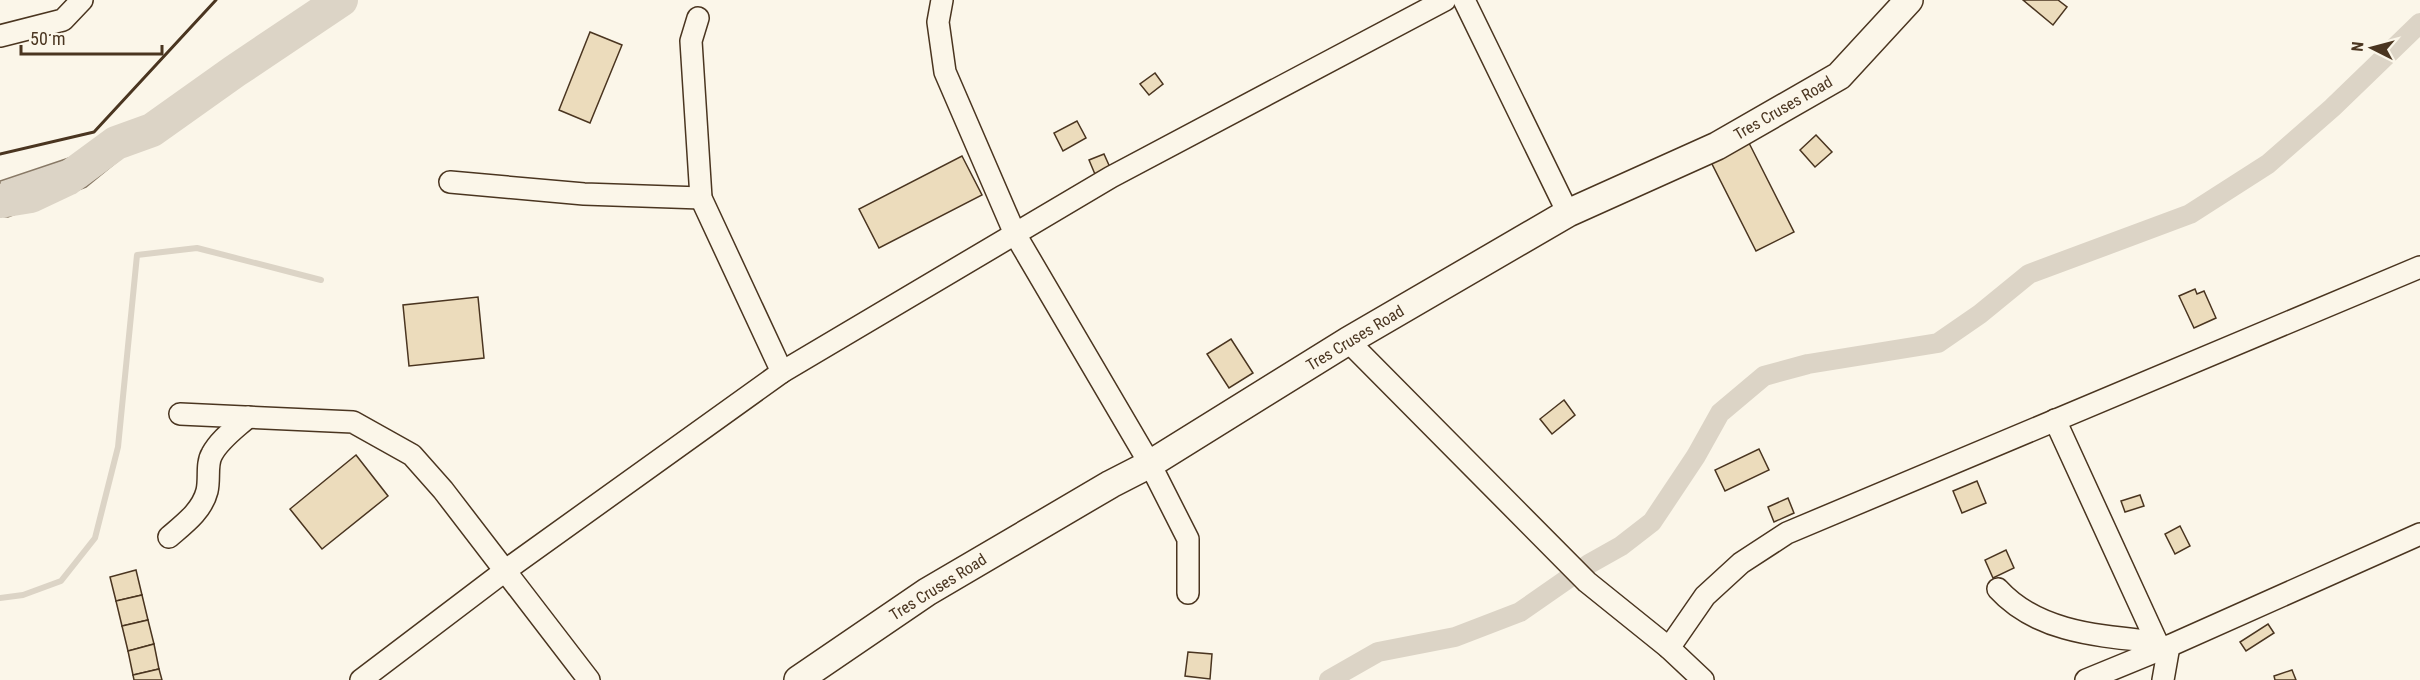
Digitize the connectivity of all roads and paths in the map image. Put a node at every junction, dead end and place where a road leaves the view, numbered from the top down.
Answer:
1 (82, 0) edge
2 (942, 0) edge
3 (1445, 0) edge
4 (1464, 0) edge
5 (1909, 0) edge
6 (698, 18) dead end
7 (0, 36) edge
8 (450, 183) dead end
9 (701, 198) junction
10 (1568, 213) junction
11 (1015, 234) junction
12 (2420, 267) edge
13 (1348, 341) junction
14 (782, 372) junction
15 (180, 414) dead end
16 (248, 417) junction
17 (2055, 420) junction
18 (1150, 464) junction
19 (2420, 534) edge
20 (169, 537) dead end
21 (506, 570) junction
22 (1998, 589) dead end
23 (1188, 593) dead end
24 (2162, 646) junction
25 (1669, 648) junction
26 (810, 677) edge
27 (361, 680) edge
28 (589, 680) edge
29 (1703, 680) edge
30 (2086, 680) edge
31 (2163, 680) edge

1 - 7 street
2 - 11 street
3 - 11 street
4 - 10 street
5 - 10 main road, Tres Cruses Road
6 - 9 street
8 - 9 street
9 - 14 street
10 - 13 main road, Tres Cruses Road
11 - 14 street
11 - 18 street
12 - 17 street
13 - 18 main road, Tres Cruses Road
13 - 25 street
14 - 21 street
15 - 16 street
16 - 20 street
16 - 21 street
17 - 24 street
17 - 25 street
18 - 23 street
18 - 26 main road, Tres Cruses Road
19 - 24 street
21 - 27 street
21 - 28 street
22 - 24 street
24 - 30 street
24 - 31 street
25 - 29 street

